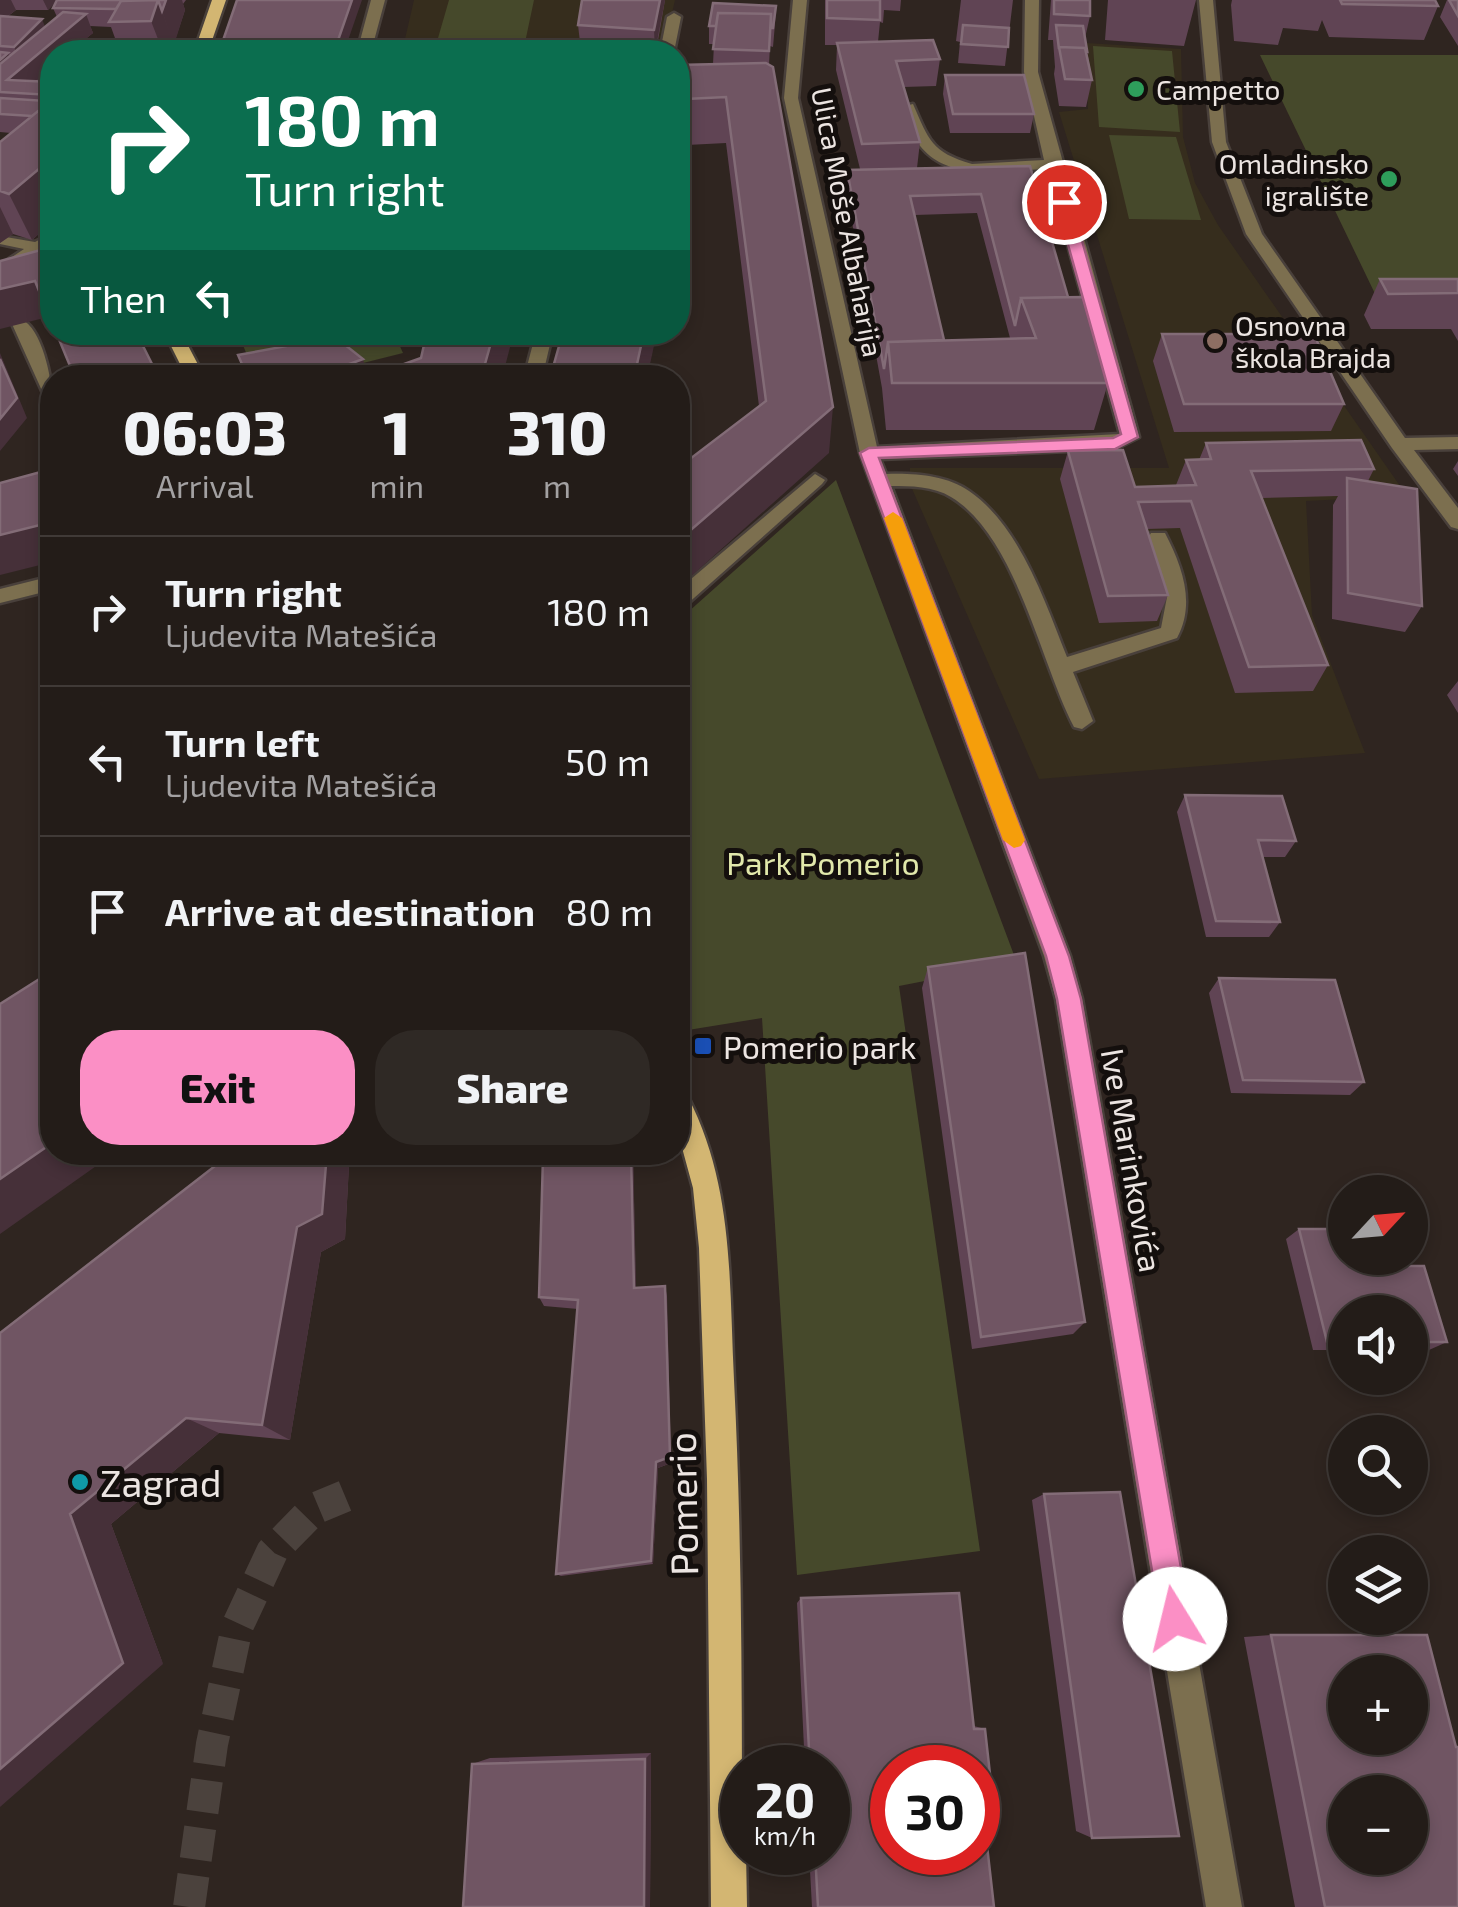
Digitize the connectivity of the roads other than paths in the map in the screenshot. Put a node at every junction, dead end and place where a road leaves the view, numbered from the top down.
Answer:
1 (219, 0) edge
2 (378, 0) edge
3 (800, 0) edge
4 (1032, 0) edge
5 (1206, 0) edge
6 (674, 17) dead end
7 (205, 40) edge
8 (367, 40) edge
9 (670, 40) edge
10 (772, 98) edge
11 (792, 98) junction
12 (907, 102) edge
13 (1052, 164) junction
14 (3, 240) edge
15 (40, 245) edge
16 (40, 250) edge
17 (0, 272) edge
18 (20, 324) edge
19 (40, 367) edge
20 (1399, 444) junction
21 (1458, 444) edge
22 (874, 467) junction
23 (815, 480) edge
24 (1458, 522) edge
25 (1158, 538) edge
26 (40, 586) edge
27 (690, 590) edge
28 (0, 596) edge
29 (1059, 668) junction
30 (1082, 722) dead end
31 (690, 1132) edge
32 (728, 1907) edge
33 (1224, 1907) edge

1 - 7 main road
2 - 8 street
3 - 11 street, Ulica Moše Albaharija
4 - 13 street
5 - 20 street
6 - 9 street
10 - 11 street
11 - 22 street, Ulica Moše Albaharija
12 - 13 street
13 - 22 street
14 - 15 street
16 - 17 street
18 - 19 street
20 - 21 street
20 - 24 street
22 - 29 street
22 - 33 street, Ive Marinkovića
23 - 27 street
25 - 29 street
26 - 28 street
29 - 30 street
31 - 32 main road, Pomerio

